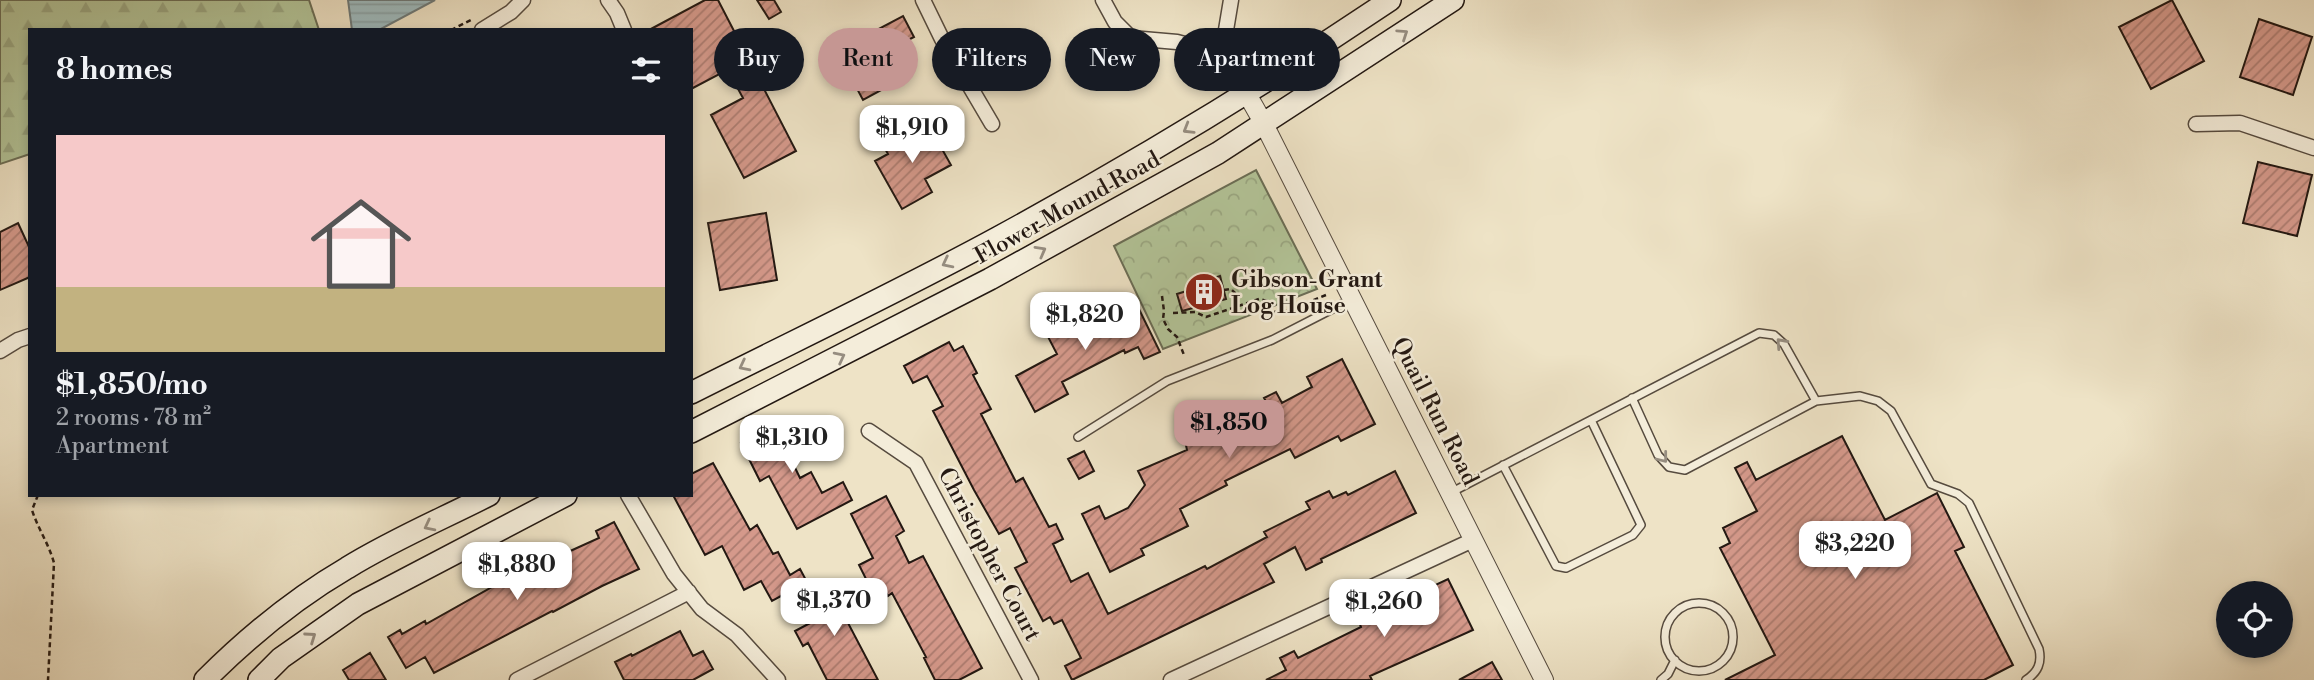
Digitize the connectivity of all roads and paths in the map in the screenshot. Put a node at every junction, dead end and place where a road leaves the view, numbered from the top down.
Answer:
1 (523, 0) edge
2 (608, 0) edge
3 (923, 0) edge
4 (1103, 0) edge
5 (1231, 0) edge
6 (1390, 0) edge
7 (1453, 0) edge
8 (485, 28) edge
9 (623, 28) edge
10 (1226, 28) edge
11 (1174, 42) edge
12 (1245, 91) edge
13 (1247, 94) junction
14 (992, 124) dead end
15 (1264, 124) junction
16 (2196, 124) dead end
17 (2314, 148) edge
18 (1224, 290) dead end
19 (1326, 295) dead end
20 (1162, 296) dead end
21 (1352, 299) junction
22 (1240, 304) junction
23 (1164, 311) junction
24 (1182, 311) dead end
25 (1174, 313) junction
26 (28, 337) edge
27 (0, 351) edge
28 (1184, 355) dead end
29 (693, 392) edge
30 (1632, 398) junction
31 (1816, 401) junction
32 (1591, 420) junction
33 (693, 431) edge
34 (869, 431) dead end
35 (1078, 436) dead end
36 (1503, 465) junction
37 (1450, 493) junction
38 (37, 497) edge
39 (485, 497) edge
40 (562, 497) edge
41 (629, 497) edge
42 (1473, 540) junction
43 (689, 593) junction
44 (1675, 660) junction
45 (1694, 670) junction
46 (48, 680) edge
47 (205, 680) edge
48 (259, 680) edge
49 (517, 680) edge
50 (778, 680) edge
51 (1031, 680) edge
52 (1171, 680) edge
53 (1544, 680) edge
54 (1661, 680) edge
55 (1692, 680) edge
56 (2026, 680) edge

1 - 8 street
2 - 9 street
3 - 14 street
4 - 11 street
5 - 10 street
6 - 13 main road, Flower Mound Road
15 -> 7 main road, Flower Mound Road
12 - 13 street, Quail Run Road
13 - 15 street, Quail Run Road
13 -> 29 main road, Flower Mound Road
15 - 21 street, Quail Run Road
33 -> 15 main road, Flower Mound Road
16 - 17 street
18 - 22 path
19 - 22 path
20 - 23 path
21 - 35 lane
21 - 37 street, Quail Run Road
22 - 25 path
23 - 25 path
23 - 28 path
24 - 25 path
26 - 27 street
31 -> 30 lane
30 -> 31 lane
30 - 32 lane
31 - 56 lane
32 - 36 lane
32 - 36 lane
34 - 51 street, Christopher Court
36 - 37 lane
37 - 42 street, Quail Run Road
38 - 46 path
39 -> 47 main road
48 -> 40 main road
41 - 43 street
42 - 52 street
42 - 53 street, Quail Run Road
43 - 49 street
43 - 50 street
44 - 45 lane
44 - 45 lane
44 - 54 lane
45 - 55 lane

